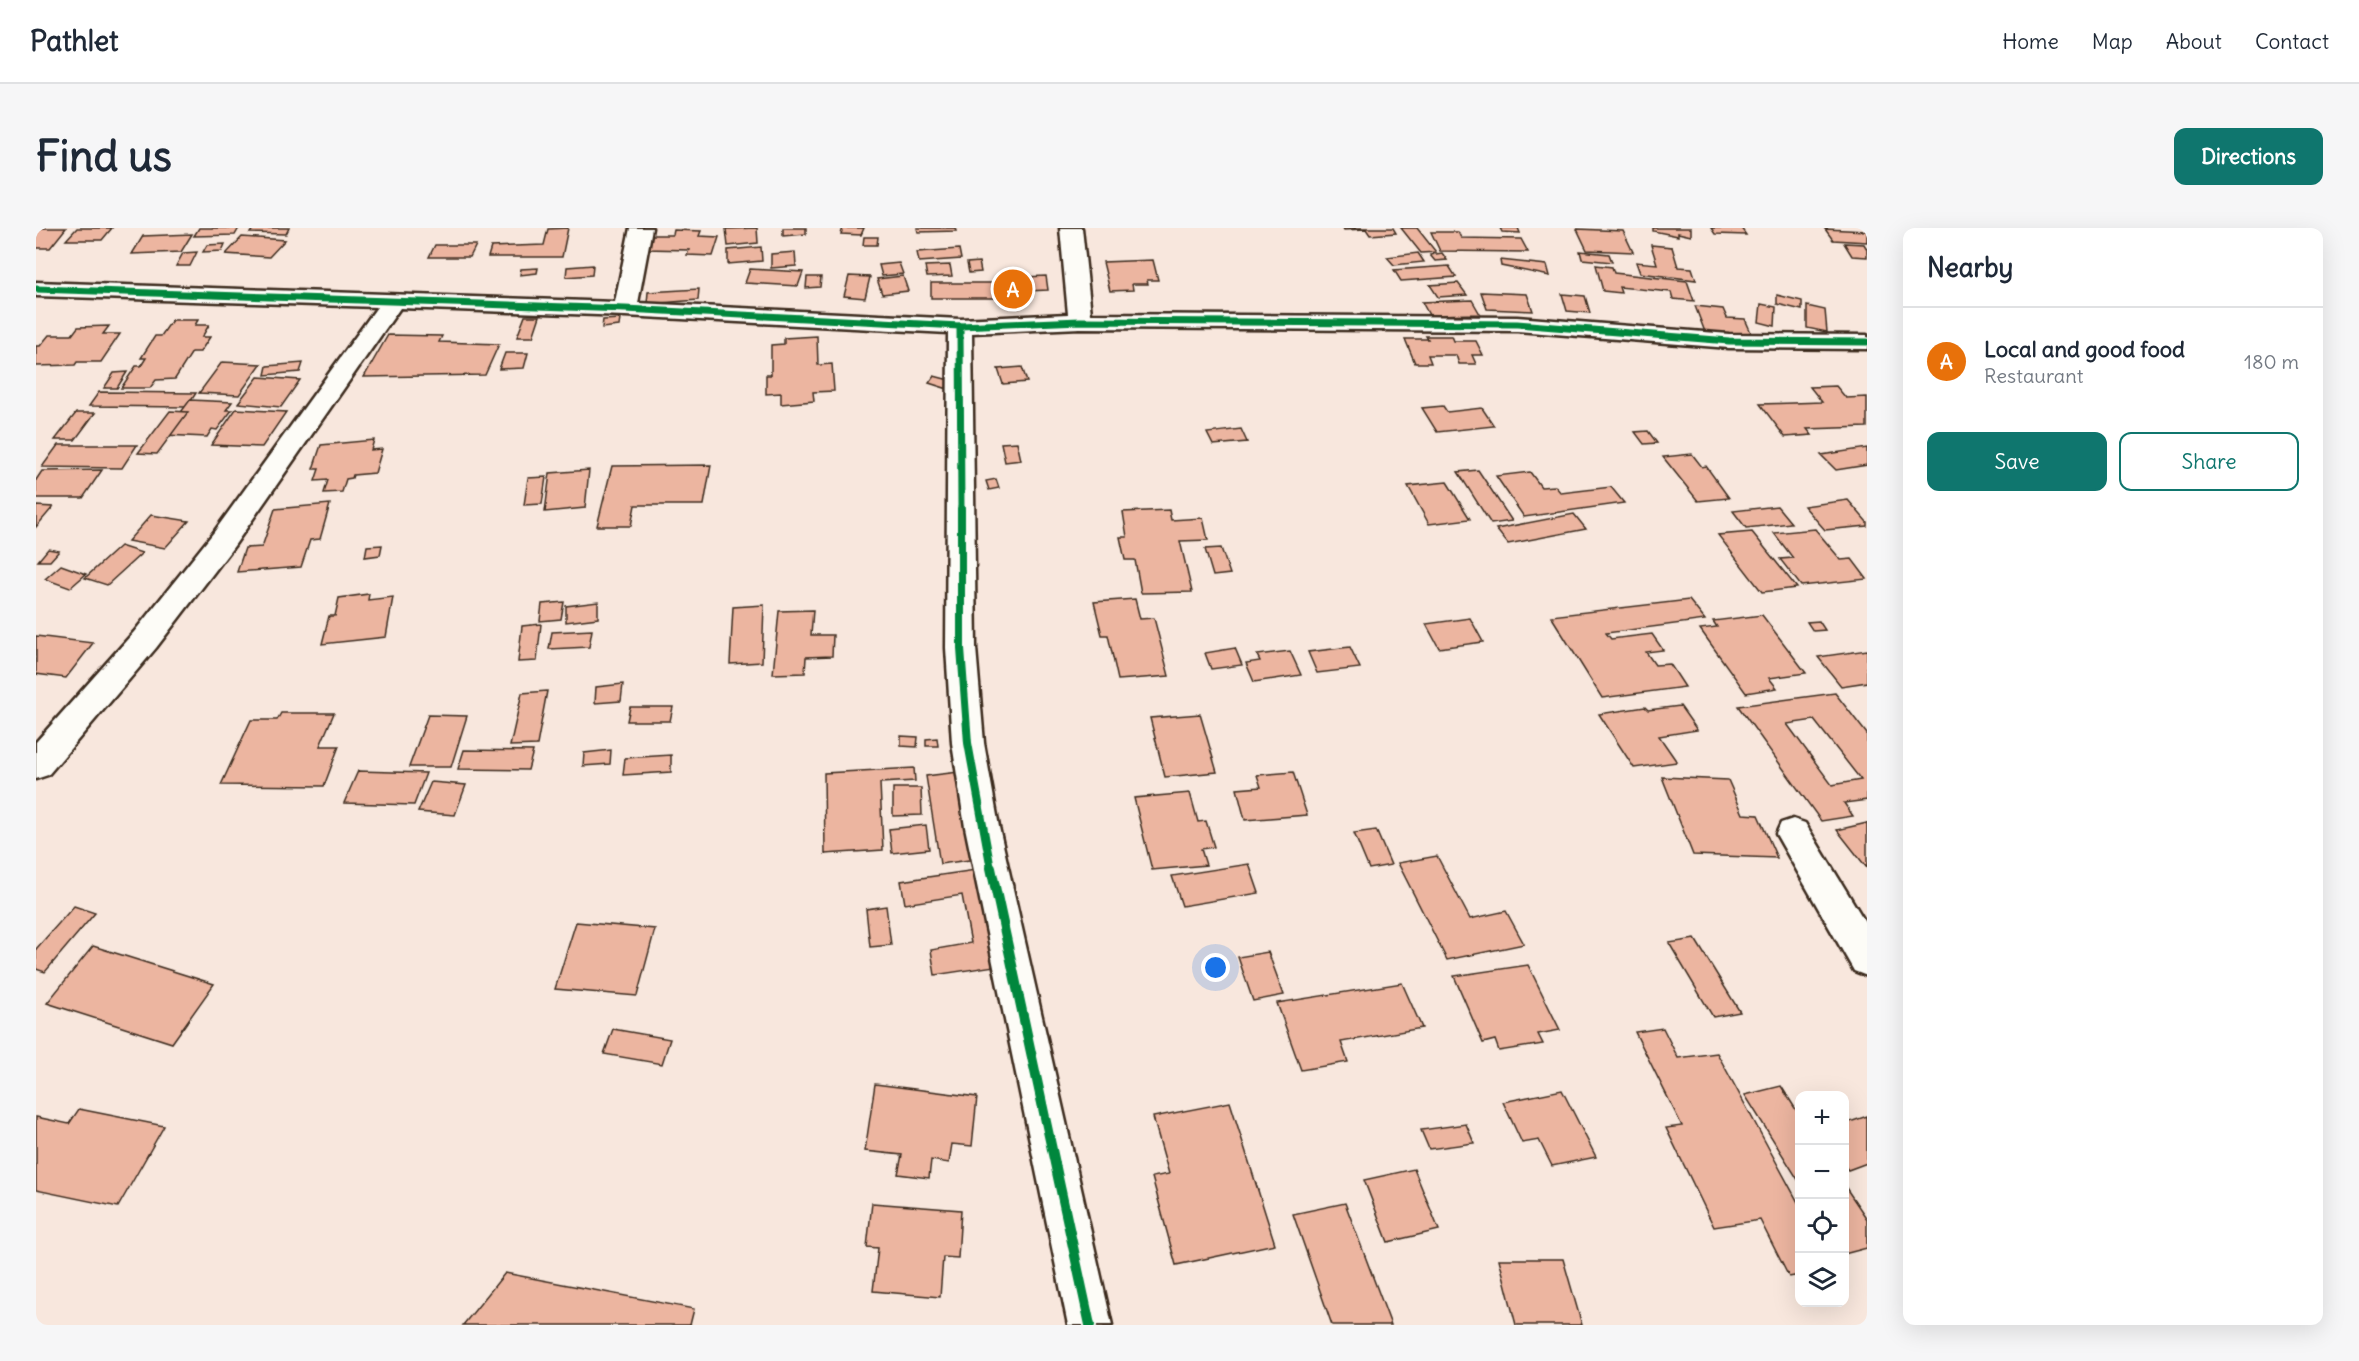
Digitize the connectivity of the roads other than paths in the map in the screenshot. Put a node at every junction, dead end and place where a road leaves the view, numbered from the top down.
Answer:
1 (641, 228) edge
2 (1071, 228) edge
3 (36, 289) edge
4 (394, 300) junction
5 (625, 309) junction
6 (1080, 321) junction
7 (960, 327) junction
8 (1867, 342) edge
9 (36, 765) edge
10 (1794, 834) dead end
11 (1867, 959) edge
12 (1089, 1325) edge

1 - 5 street
2 - 6 street
3 - 4 street
4 - 5 street
4 - 9 street
5 - 7 street
6 - 7 street
6 - 8 street
7 - 12 street
10 - 11 street

